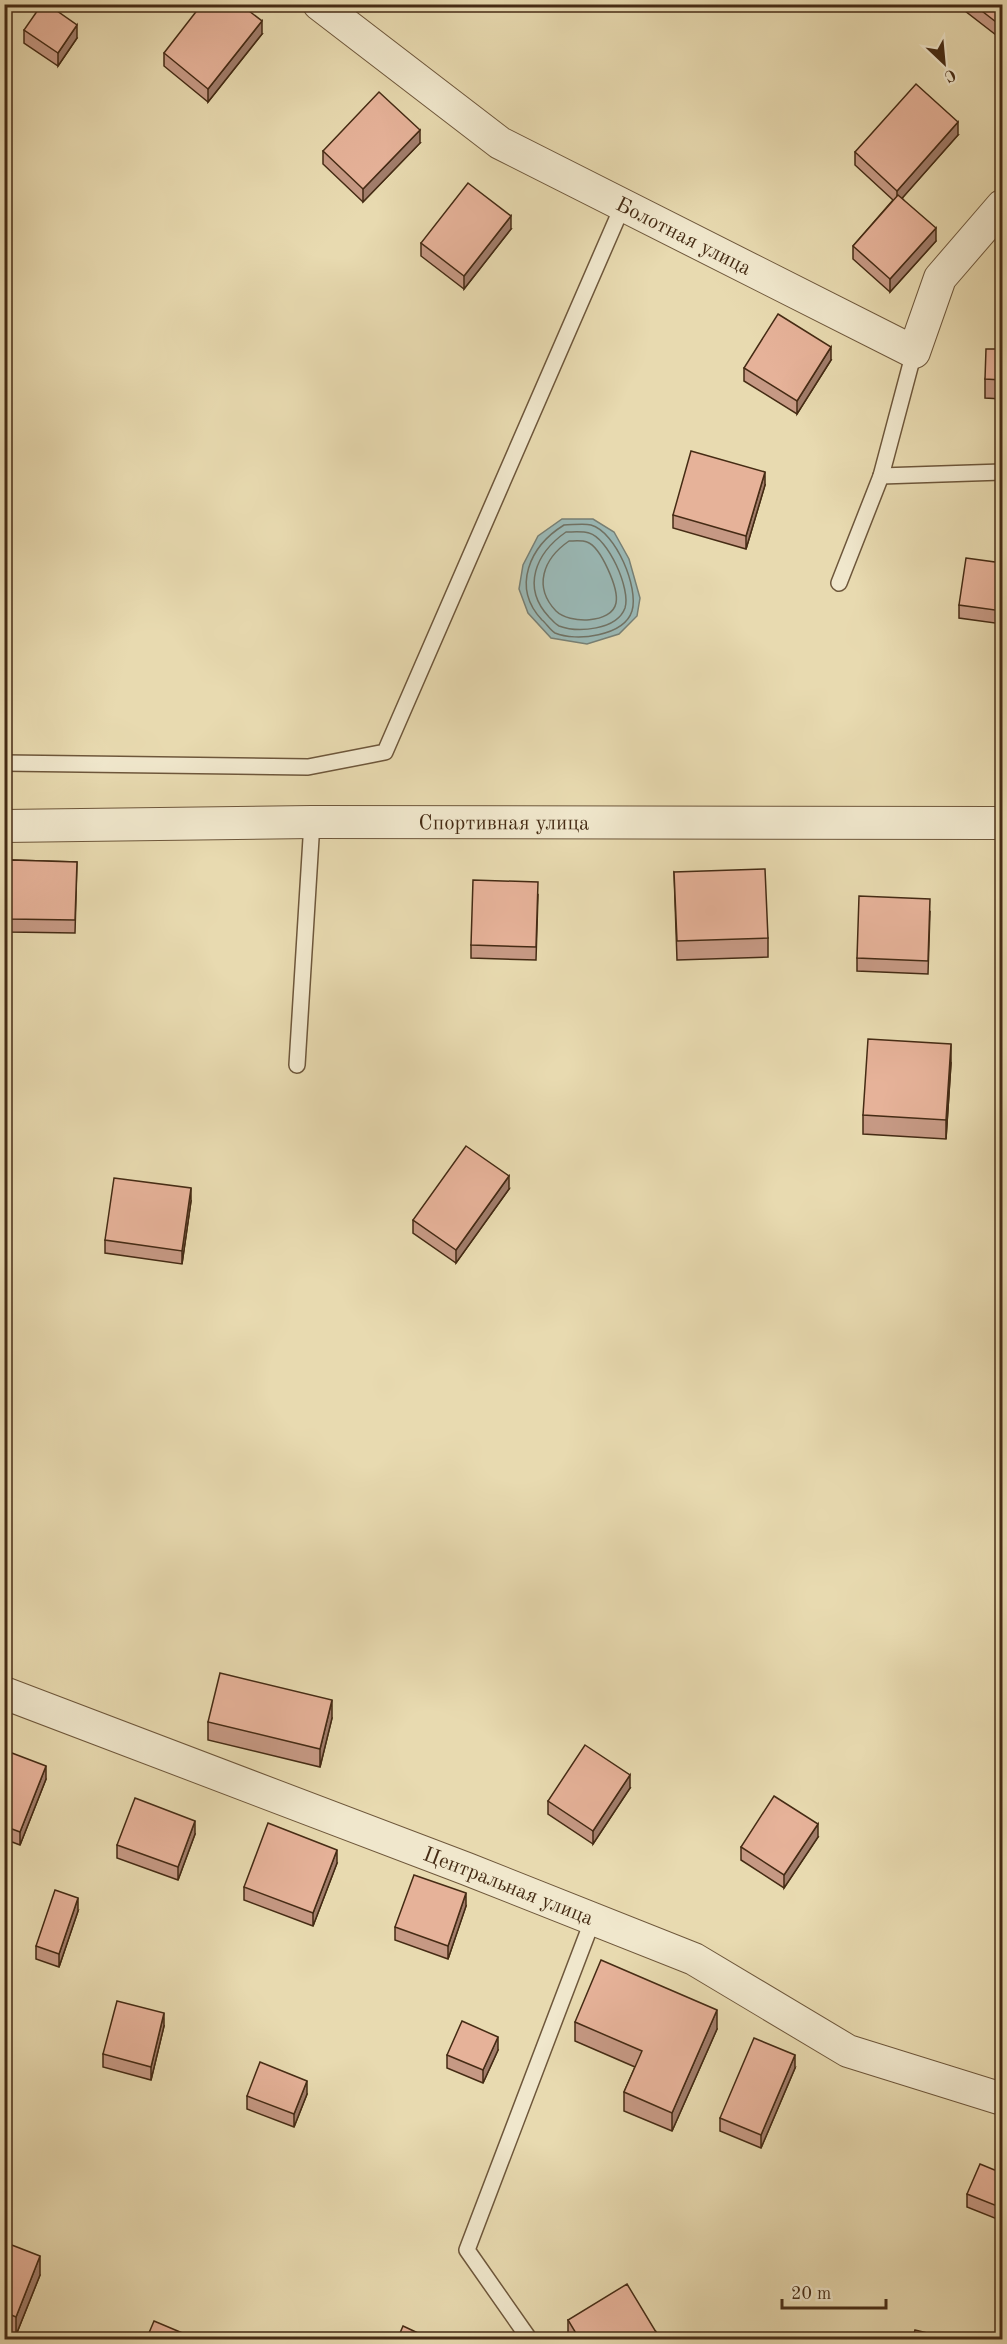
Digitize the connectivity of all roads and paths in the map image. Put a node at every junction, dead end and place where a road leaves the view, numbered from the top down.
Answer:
1 (319, 4) edge
2 (623, 205) junction
3 (1002, 206) edge
4 (914, 352) junction
5 (1002, 472) edge
6 (881, 476) junction
7 (839, 583) dead end
8 (4, 762) edge
9 (312, 822) junction
10 (1002, 824) edge
11 (4, 826) edge
12 (297, 1065) dead end
13 (4, 1693) edge
14 (593, 1919) junction
15 (1002, 2099) edge
16 (530, 2340) edge

1 - 2 street, Болотная улица
2 - 4 street, Болотная улица
2 - 8 lane
3 - 4 street
4 - 6 lane
5 - 6 lane
6 - 7 lane
9 - 10 street, Спортивная улица
9 - 11 street, Спортивная улица
9 - 12 lane
13 - 14 street, Центральная улица
14 - 15 street, Центральная улица
14 - 16 lane

